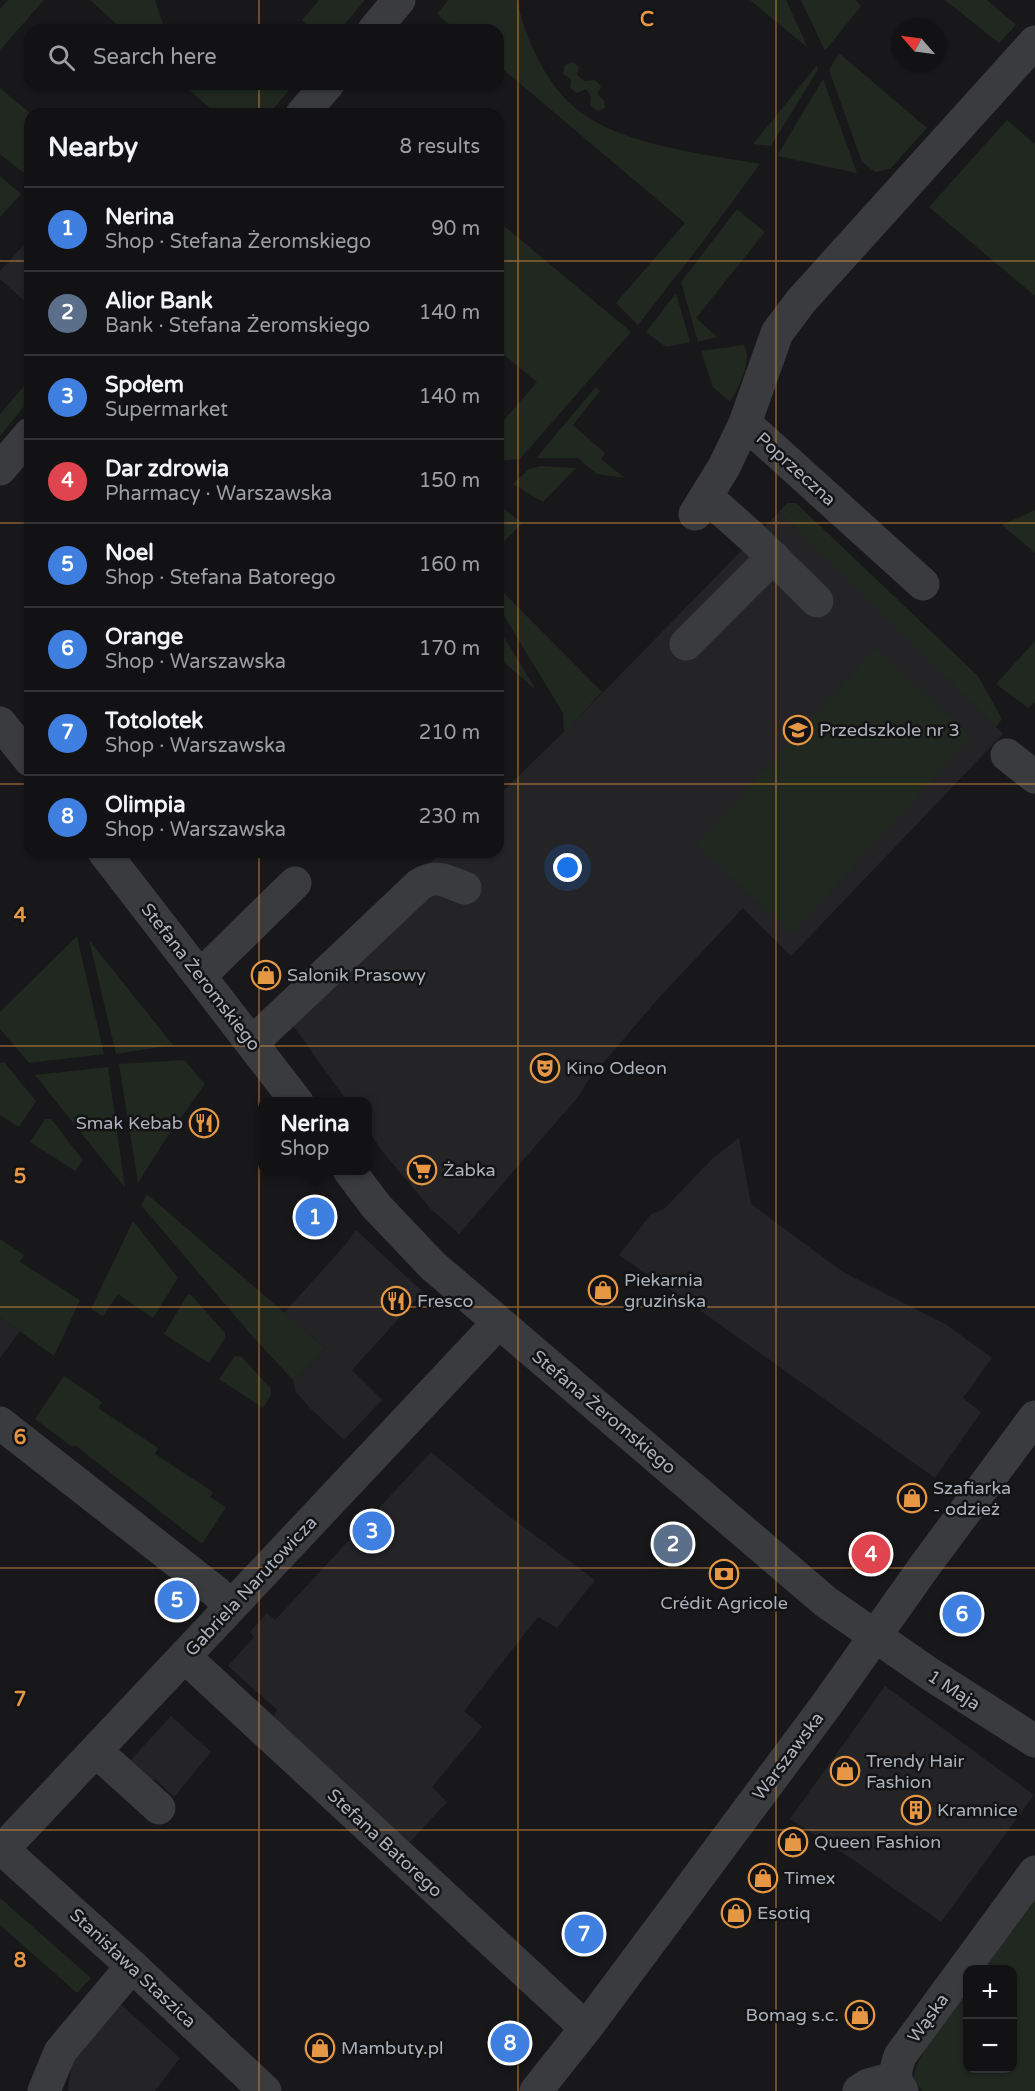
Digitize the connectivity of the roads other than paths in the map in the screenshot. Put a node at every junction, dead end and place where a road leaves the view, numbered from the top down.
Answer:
1 (399, 0) edge
2 (379, 24) edge
3 (1035, 42) edge
4 (323, 90) edge
5 (307, 108) edge
6 (746, 423) junction
7 (24, 441) edge
8 (0, 469) edge
9 (772, 557) junction
10 (923, 584) dead end
11 (818, 601) dead end
12 (686, 644) dead end
13 (0, 723) edge
14 (24, 753) edge
15 (1007, 755) dead end
16 (1035, 777) edge
17 (109, 858) edge
18 (295, 883) dead end
19 (465, 888) dead end
20 (200, 976) junction
21 (252, 1042) junction
22 (294, 1097) edge
23 (353, 1175) edge
24 (498, 1323) junction
25 (1035, 1417) edge
26 (0, 1423) edge
27 (231, 1606) junction
28 (875, 1637) junction
29 (185, 1657) junction
30 (1035, 1741) edge
31 (96, 1751) junction
32 (159, 1808) dead end
33 (1, 1848) edge
34 (1035, 1872) edge
35 (132, 1966) junction
36 (586, 2028) junction
37 (898, 2084) edge
38 (44, 2091) edge
39 (265, 2091) edge
40 (536, 2091) edge
41 (859, 2091) edge

1 - 2 street
3 - 6 street
4 - 5 street
6 - 9 street, Poprzeczna
6 - 10 street, Poprzeczna
7 - 8 street
9 - 11 street
9 - 12 street
13 - 14 street
15 - 16 street
17 - 20 street, Stefana Żeromskiego
18 - 20 street
19 - 21 street
20 - 21 street, Stefana Żeromskiego
21 - 22 street, Stefana Żeromskiego
23 - 24 street, Stefana Żeromskiego
24 - 27 street, Gabriela Narutowicza
24 - 28 street, Stefana Żeromskiego
25 - 28 street, Warszawska
26 - 27 street
27 - 29 street, Gabriela Narutowicza
28 - 30 street, 1 Maja
28 - 36 street, Warszawska
29 - 31 street, Gabriela Narutowicza
29 - 36 street, Stefana Batorego
31 - 32 street
31 - 33 street, Gabriela Narutowicza
33 - 35 street, Stanisława Staszica
34 - 37 street, Wąska
35 - 38 street
35 - 39 street, Stanisława Staszica
36 - 40 street, Warszawska
37 - 41 street, Wąska

